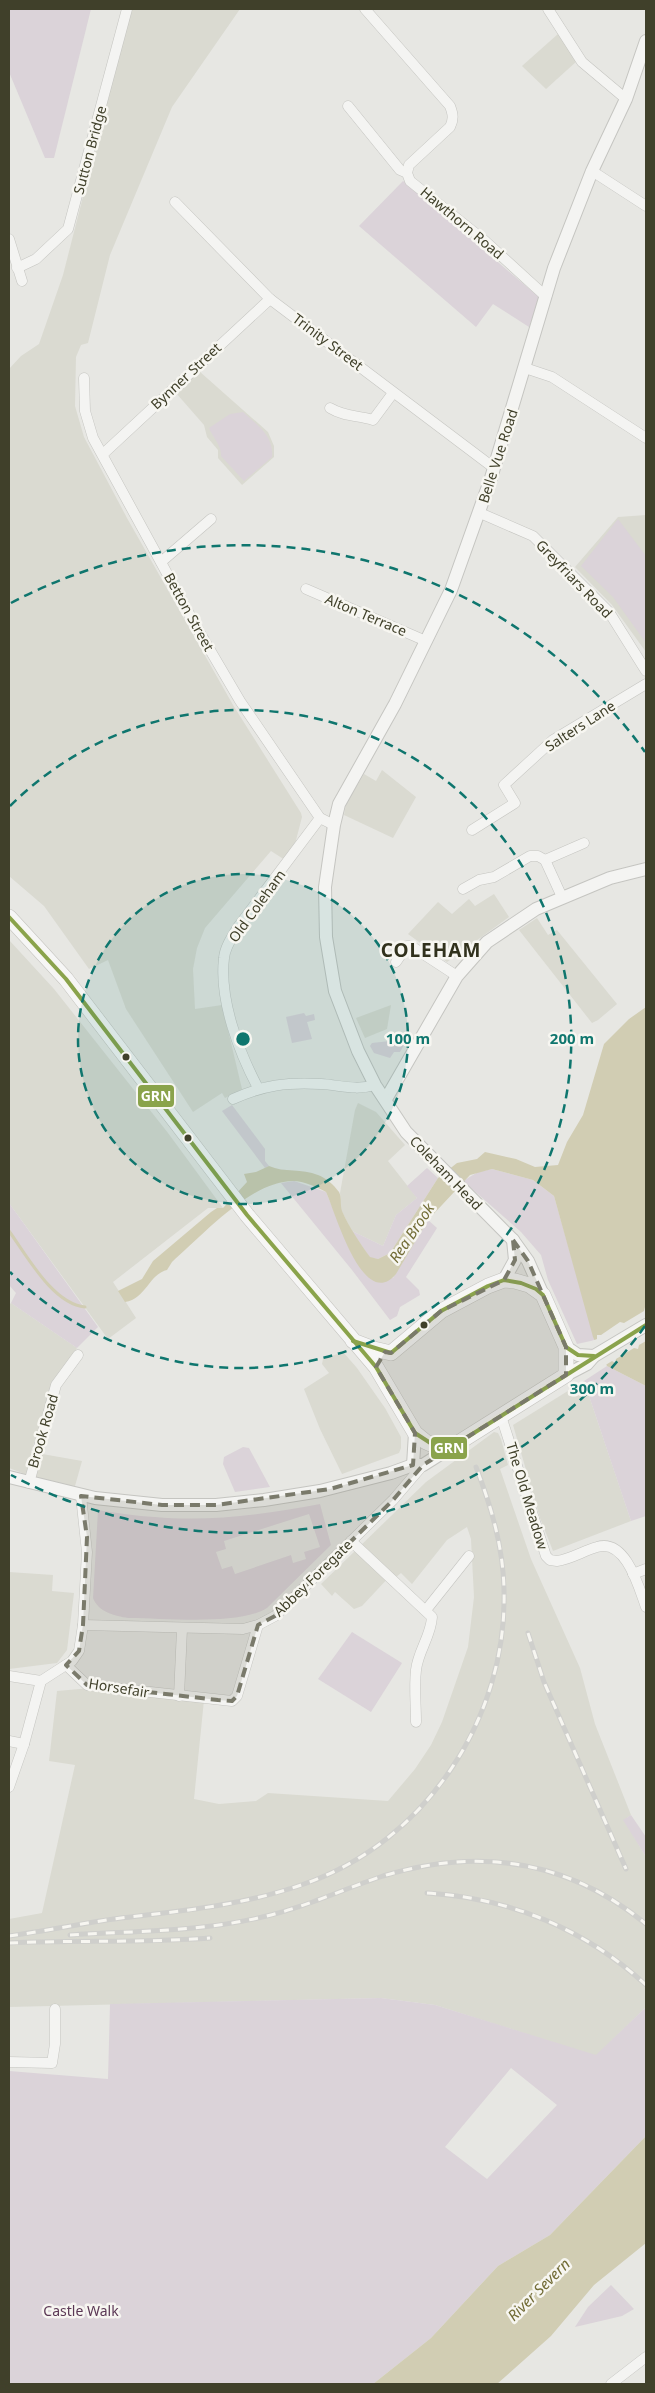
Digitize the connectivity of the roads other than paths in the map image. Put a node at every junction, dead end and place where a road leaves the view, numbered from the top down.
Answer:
1 (127, 9) edge
2 (365, 9) edge
3 (548, 9) edge
4 (646, 41) edge
5 (626, 100) junction
6 (348, 106) dead end
7 (592, 172) junction
8 (407, 173) junction
9 (175, 202) dead end
10 (646, 206) edge
11 (9, 239) edge
12 (17, 268) junction
13 (22, 281) dead end
14 (547, 294) junction
15 (270, 299) junction
16 (525, 368) junction
17 (84, 378) dead end
18 (393, 393) junction
19 (330, 408) dead end
20 (646, 438) edge
21 (103, 454) junction
22 (494, 468) junction
23 (480, 513) junction
24 (211, 519) dead end
25 (161, 562) junction
26 (306, 589) dead end
27 (426, 641) junction
28 (646, 671) edge
29 (646, 684) edge
30 (317, 822) junction
31 (334, 825) junction
32 (472, 830) dead end
33 (584, 844) dead end
34 (545, 860) junction
35 (646, 869) edge
36 (464, 889) dead end
37 (562, 897) junction
38 (9, 917) edge
39 (396, 962) dead end
40 (457, 976) junction
41 (374, 1086) junction
42 (258, 1088) junction
43 (233, 1098) dead end
44 (386, 1099) junction
45 (513, 1240) junction
46 (504, 1280) junction
47 (543, 1295) junction
48 (646, 1325) edge
49 (353, 1341) junction
50 (566, 1347) junction
51 (385, 1352) junction
52 (78, 1354) dead end
53 (595, 1356) junction
54 (376, 1367) junction
55 (566, 1375) junction
56 (501, 1416) junction
57 (415, 1432) junction
58 (450, 1448) junction
59 (418, 1465) junction
60 (9, 1477) edge
61 (29, 1483) junction
62 (81, 1496) junction
63 (351, 1541) junction
64 (469, 1556) dead end
65 (646, 1569) edge
66 (633, 1574) junction
67 (646, 1607) edge
68 (426, 1610) junction
69 (258, 1625) junction
70 (83, 1626) junction
71 (182, 1629) junction
72 (66, 1665) junction
73 (9, 1676) edge
74 (41, 1681) junction
75 (179, 1696) junction
76 (416, 1722) dead end
77 (9, 1741) edge
78 (24, 1744) junction
79 (9, 1787) edge
80 (55, 2009) dead end
81 (9, 2062) edge
82 (646, 2356) edge
83 (611, 2384) edge

1 - 12 street, Sutton Bridge
2 - 8 street
3 - 5 street
4 - 5 street, Belle Vue Road
5 - 7 street, Belle Vue Road
6 - 8 street, Hawthorn Road
7 - 10 street
7 - 14 street, Belle Vue Road
8 - 14 street, Hawthorn Road
9 - 15 street, Trinity Street
11 - 12 street
12 - 13 street
14 - 16 street, Belle Vue Road
15 - 18 street, Trinity Street
15 - 21 street, Bynner Street
16 - 20 street
16 - 22 street, Belle Vue Road
17 - 21 street, Betton Street
18 - 19 street
18 - 22 street, Trinity Street
21 - 25 street, Betton Street
22 - 23 street, Belle Vue Road
23 - 27 street, Belle Vue Road
23 - 28 street, Greyfriars Road
24 - 25 street
25 - 30 street, Betton Street
26 - 27 street, Alton Terrace
27 - 31 street, Belle Vue Road
29 - 32 street, Salters Lane
30 - 31 street, Betton Street
30 - 42 street, Old Coleham
31 - 41 street, Belle Vue Road
33 - 34 street
34 - 36 street
34 - 37 street
35 - 37 street
37 - 40 street
38 - 49 main road
39 - 40 street
40 - 44 street
41 - 42 street
41 - 44 street, Coleham Head
42 - 43 street
44 - 45 street, Coleham Head
45 - 46 street
45 - 47 street, Coleham Head
46 - 47 main road
46 - 51 main road
47 - 50 main road, Coleham Head
48 - 53 street, Abbey Foregate
49 - 51 main road
49 - 54 main road
50 - 53 street
50 - 55 main road, Coleham Head
51 - 54 main road
52 - 61 street, Brook Road
53 - 55 street, Abbey Foregate
54 - 57 main road
55 - 56 main road, Abbey Foregate
56 - 58 main road, Abbey Foregate
56 - 66 street, The Old Meadow
57 - 58 main road
57 - 59 street
58 - 59 street, Abbey Foregate
59 - 62 street, Abbey Foregate
59 - 63 street, Abbey Foregate
60 - 61 street, Abbey Foregate
61 - 62 street, Abbey Foregate
62 - 70 street
63 - 68 street
63 - 69 street, Abbey Foregate
64 - 68 street
65 - 66 street
66 - 67 street, The Old Meadow
68 - 76 street
69 - 71 street, Abbey Foregate
69 - 75 street, Horsefair
70 - 71 street, Abbey Foregate
70 - 72 street
71 - 75 street
72 - 74 street
72 - 75 street, Horsefair
73 - 74 street
74 - 78 street
77 - 78 street
78 - 79 street
80 - 81 street
82 - 83 street

